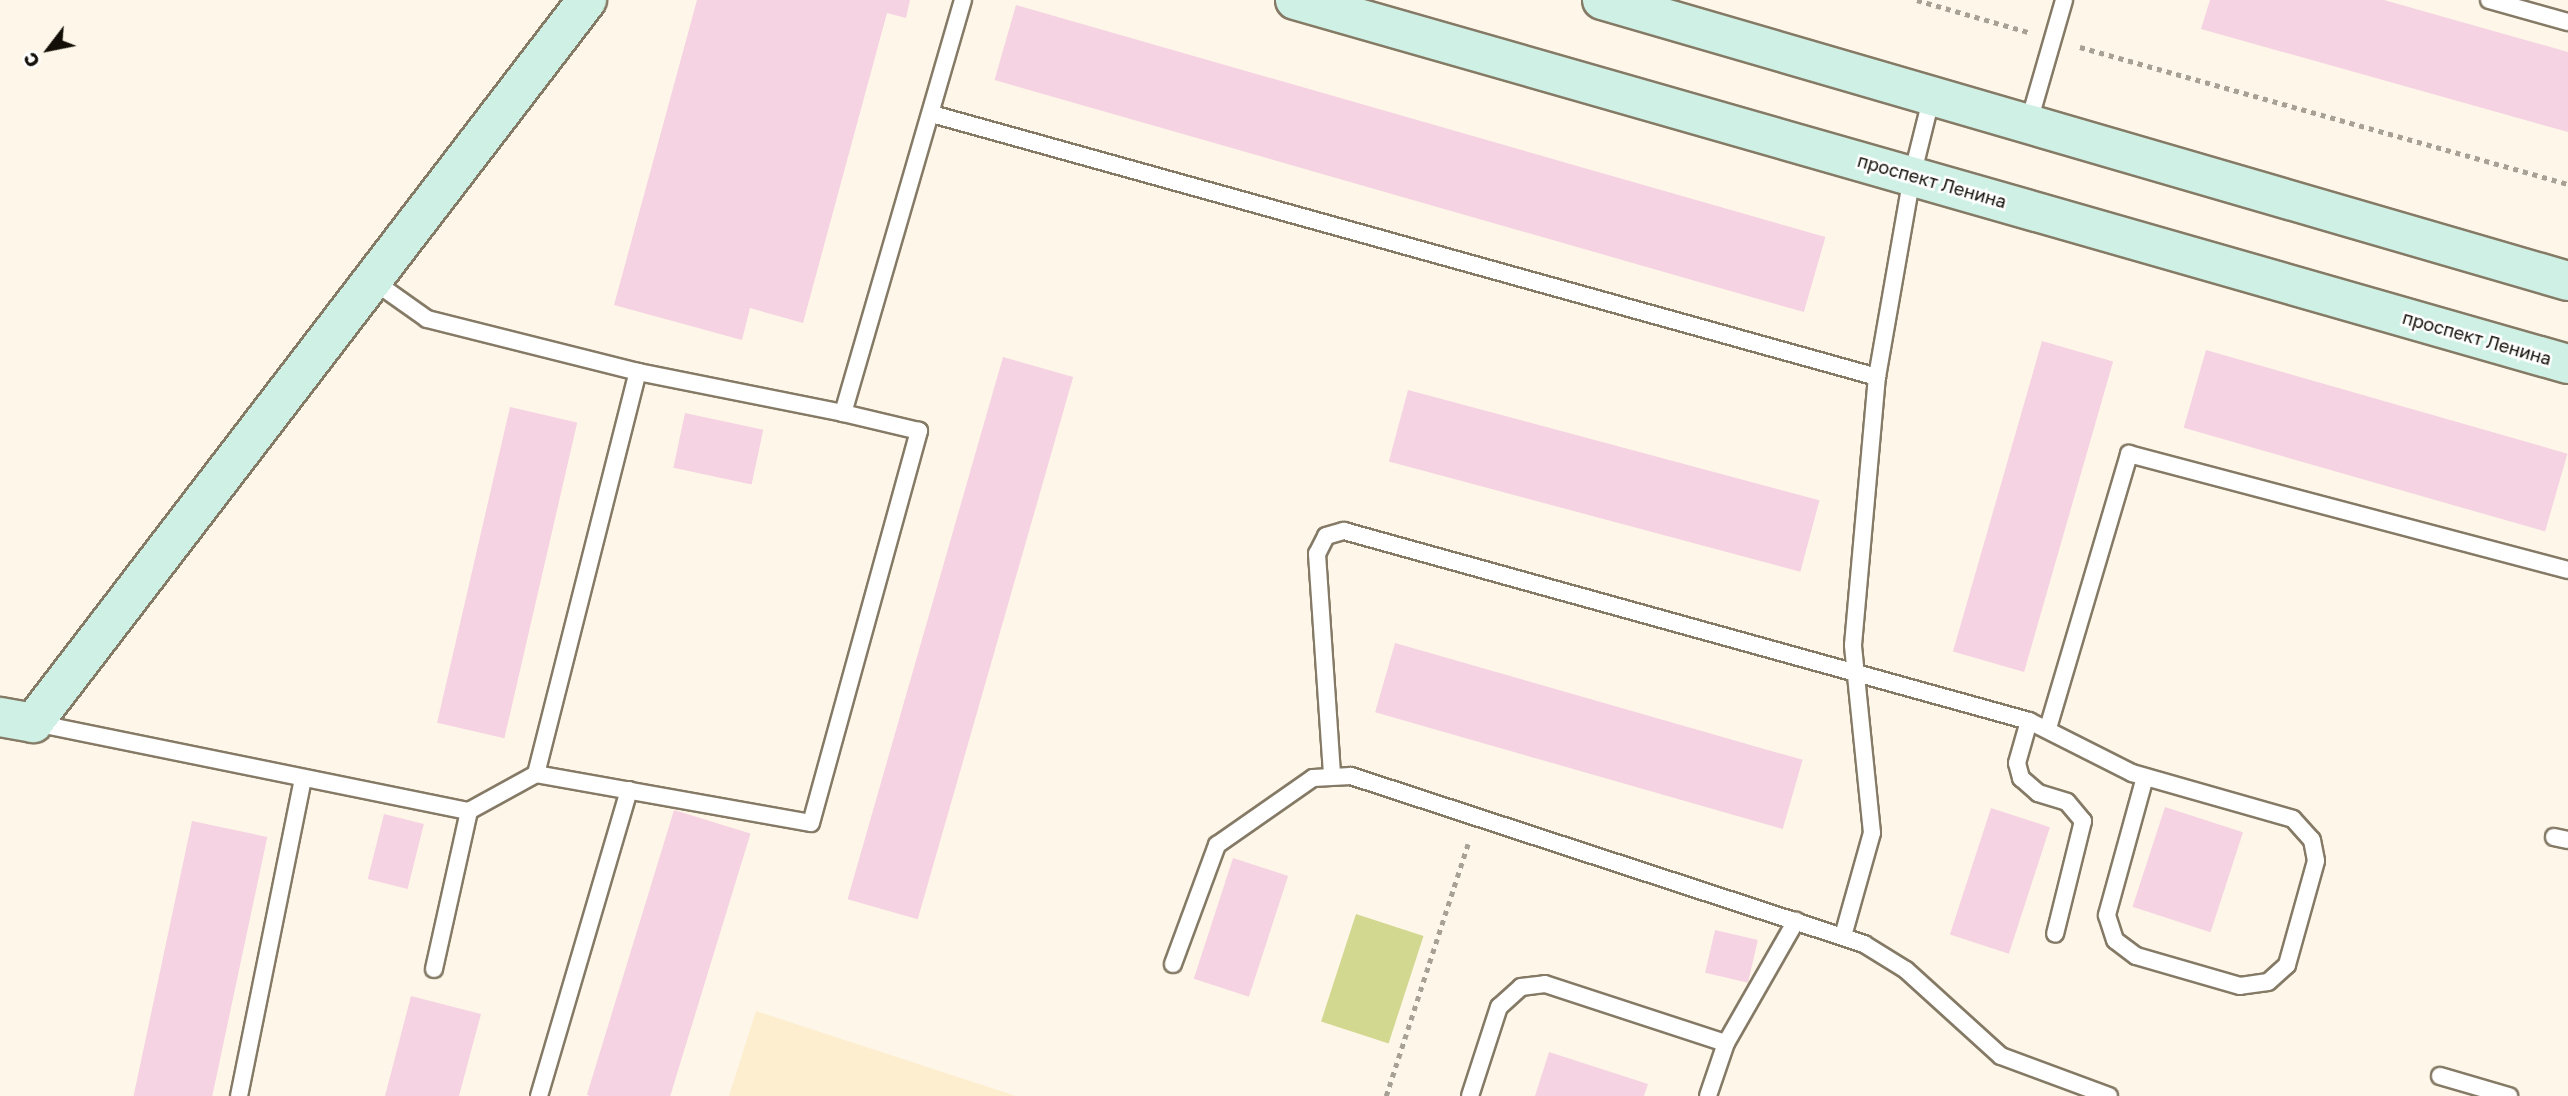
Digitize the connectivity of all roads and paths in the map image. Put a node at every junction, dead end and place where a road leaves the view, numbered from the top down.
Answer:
1 (587, 0) edge
2 (964, 0) edge
3 (1295, 0) edge
4 (1602, 0) edge
5 (1917, 0) edge
6 (2064, 0) edge
7 (2489, 0) edge
8 (2568, 22) edge
9 (2053, 39) junction
10 (1932, 96) junction
11 (932, 114) junction
12 (2028, 125) junction
13 (1912, 176) junction
14 (2568, 184) edge
15 (371, 280) junction
16 (2568, 281) edge
17 (2568, 364) edge
18 (638, 372) junction
19 (1877, 377) junction
20 (843, 413) junction
21 (2568, 570) edge
22 (1854, 672) junction
23 (16, 720) edge
24 (2029, 721) junction
25 (2048, 728) junction
26 (536, 774) junction
27 (1332, 774) junction
28 (2145, 777) junction
29 (303, 778) junction
30 (629, 790) junction
31 (469, 811) junction
32 (1476, 817) junction
33 (1796, 921) junction
34 (2055, 934) dead end
35 (1843, 936) junction
36 (1173, 964) dead end
37 (434, 969) dead end
38 (1726, 1042) junction
39 (2440, 1076) dead end
40 (239, 1096) edge
41 (539, 1096) edge
42 (1386, 1096) edge
43 (1470, 1096) edge
44 (1707, 1096) edge
45 (2109, 1096) edge
46 (2509, 1096) edge

1 - 15 street
2 - 11 lane
3 - 13 street, проспект Ленина
4 - 10 street
5 - 9 path
6 - 9 lane
7 - 8 lane
9 - 12 lane
9 - 14 path
10 - 12 street
10 - 13 lane
11 - 19 lane
11 - 20 lane
12 - 16 street
13 - 17 street, проспект Ленина
13 - 19 lane
15 - 18 lane
15 - 23 street
18 - 20 lane
18 - 26 lane
19 - 22 lane
20 - 30 lane
21 - 25 lane
22 - 24 lane
22 - 27 lane
22 - 35 lane
23 - 29 lane
24 - 25 lane
24 - 34 lane
25 - 28 lane
26 - 30 lane
26 - 31 lane
27 - 32 lane
27 - 36 lane
28 - 28 lane
29 - 31 lane
29 - 40 lane
30 - 41 lane
31 - 37 lane
32 - 33 lane
32 - 42 path
33 - 35 lane
33 - 38 lane
35 - 45 lane
38 - 43 lane
38 - 44 lane
39 - 46 lane

